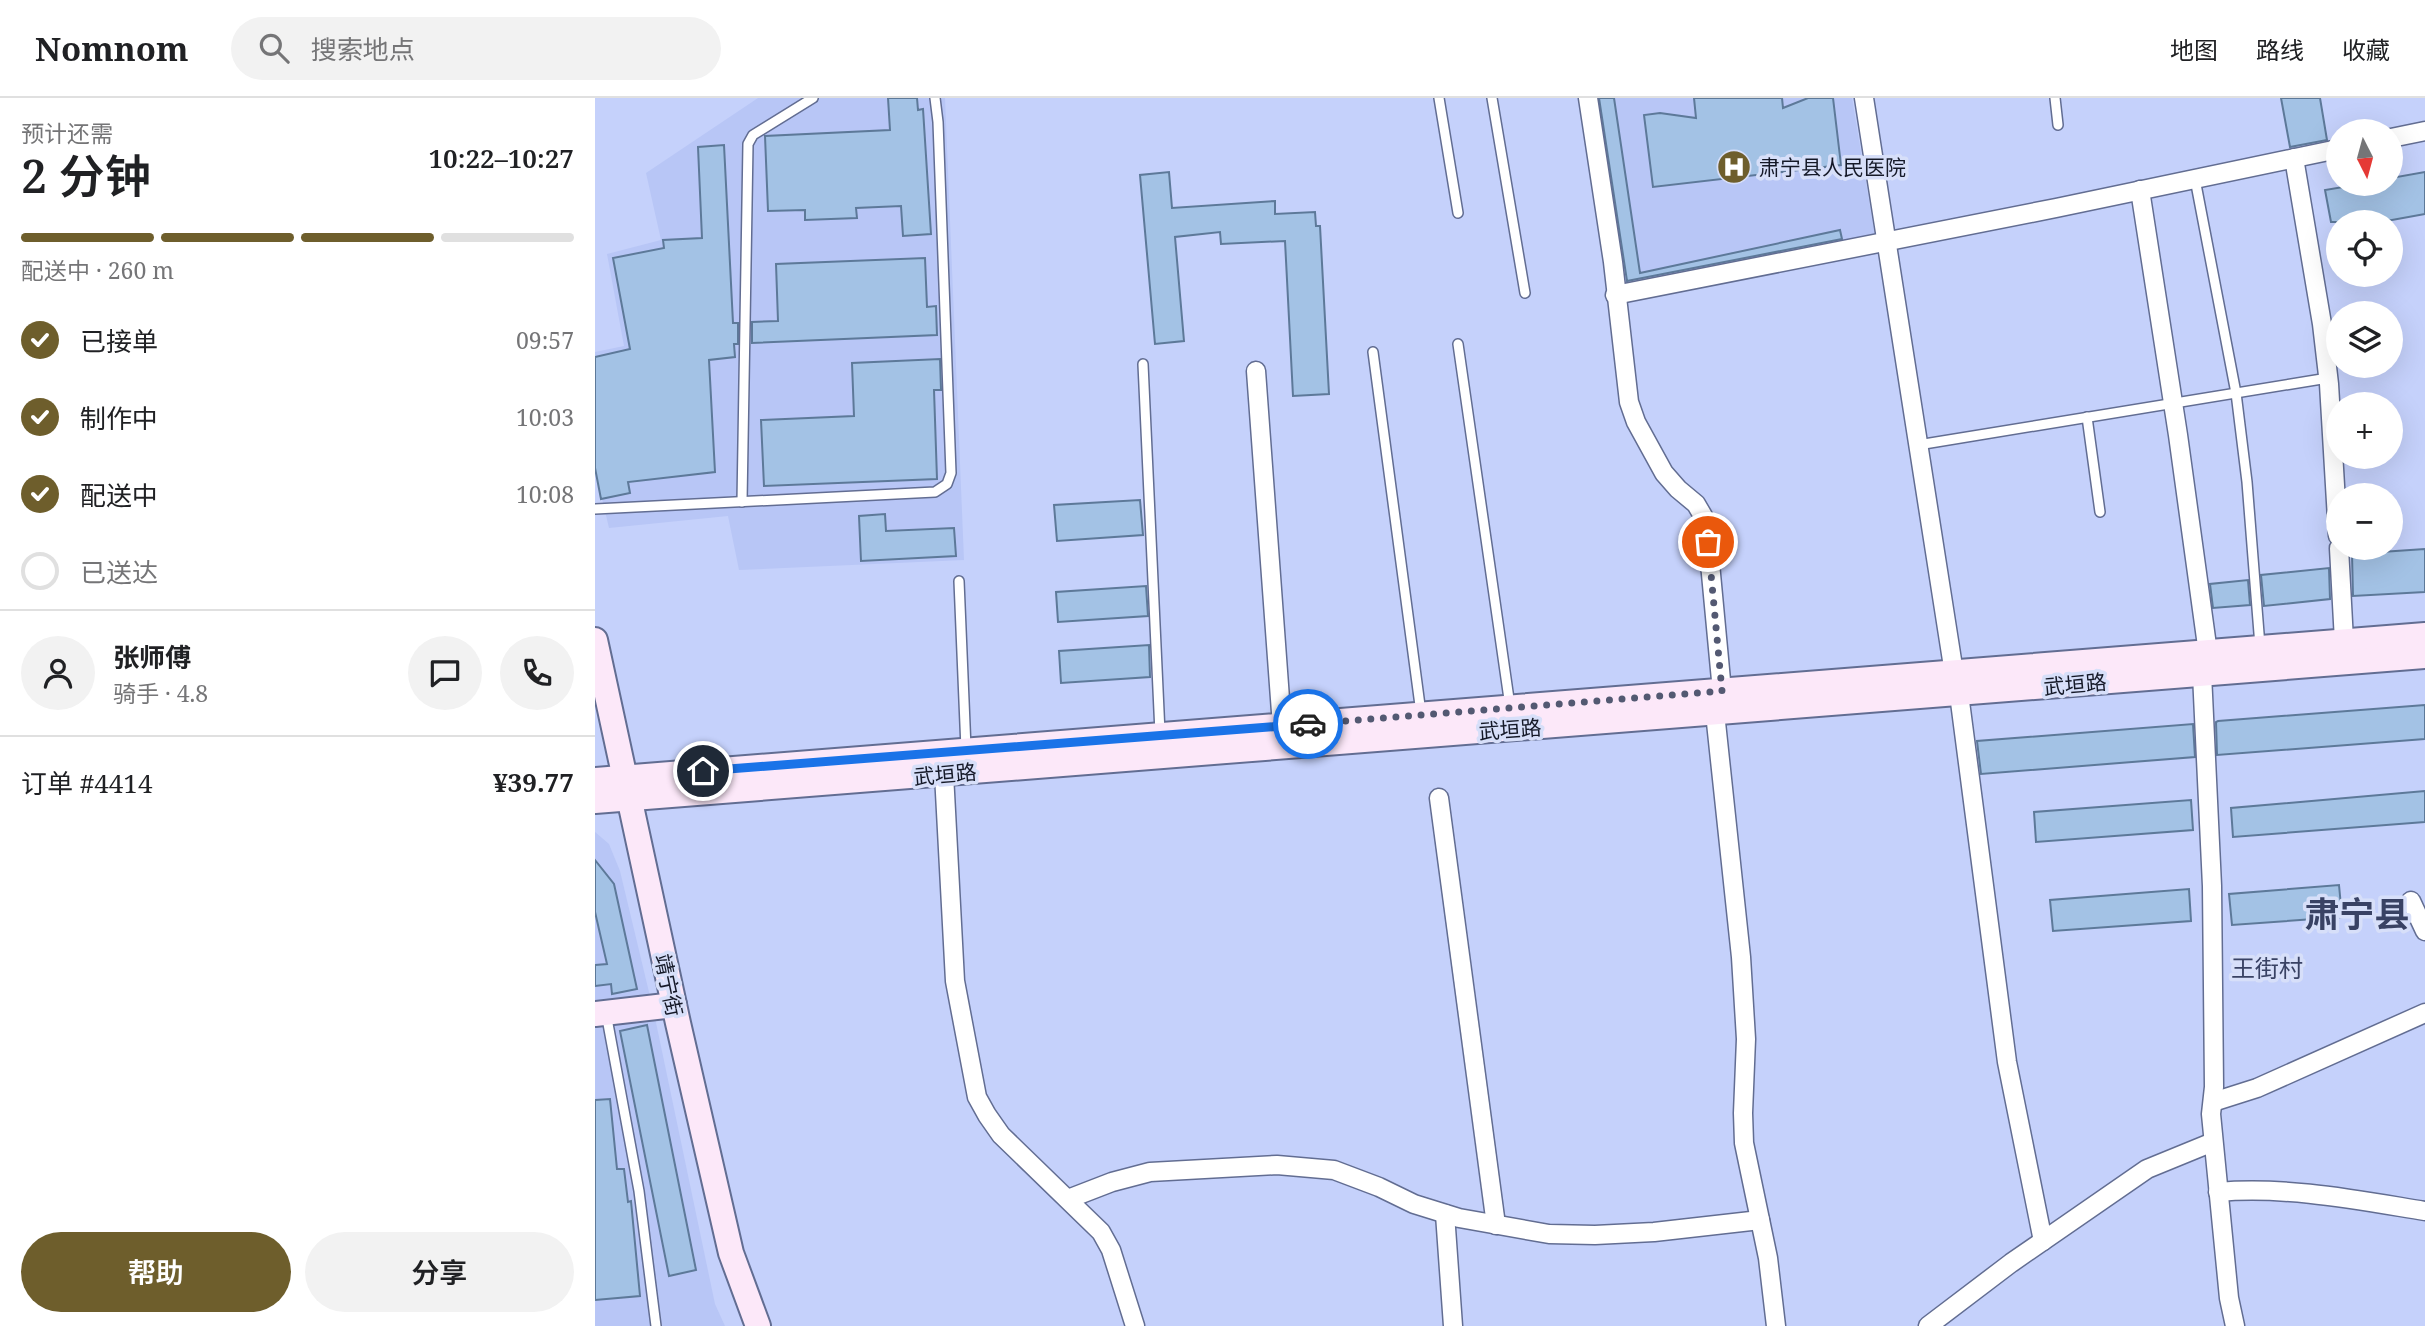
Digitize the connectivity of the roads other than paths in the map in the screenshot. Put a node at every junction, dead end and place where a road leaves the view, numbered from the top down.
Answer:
1 (813, 98) edge
2 (935, 98) edge
3 (1439, 98) edge
4 (1492, 98) edge
5 (1588, 98) edge
6 (1864, 98) edge
7 (2055, 98) edge
8 (2057, 125) dead end
9 (2425, 131) edge
10 (2403, 136) edge
11 (2326, 151) edge
12 (2294, 158) junction
13 (2195, 179) junction
14 (2140, 190) junction
15 (1458, 213) dead end
16 (1886, 241) junction
17 (1525, 293) dead end
18 (1615, 295) junction
19 (1458, 344) dead end
20 (1373, 352) dead end
21 (2326, 360) edge
22 (1143, 364) dead end
23 (1256, 371) dead end
24 (2328, 378) joint
25 (2236, 393) junction
26 (2173, 403) junction
27 (2087, 417) junction
28 (1918, 445) junction
29 (2335, 483) edge
30 (742, 502) junction
31 (595, 509) edge
32 (2100, 512) dead end
33 (2340, 560) edge
34 (959, 582) dead end
35 (2425, 635) edge
36 (595, 640) edge
37 (2344, 642) junction
38 (2260, 648) junction
39 (2425, 656) edge
40 (2205, 664) junction
41 (1957, 683) junction
42 (1719, 702) junction
43 (1510, 708) junction
44 (1421, 715) junction
45 (1282, 726) junction
46 (1160, 735) junction
47 (966, 750) junction
48 (944, 774) junction
49 (595, 780) edge
50 (627, 788) junction
51 (1439, 798) dead end
52 (595, 801) edge
53 (2411, 901) dead end
54 (2425, 931) edge
55 (674, 1005) junction
56 (601, 1013) edge
57 (2425, 1013) edge
58 (2213, 1102) junction
59 (2213, 1142) junction
60 (2218, 1192) junction
61 (1068, 1199) junction
62 (2425, 1211) edge
63 (1445, 1214) junction
64 (1759, 1220) junction
65 (1496, 1224) junction
66 (2043, 1241) junction
67 (1932, 1325) edge
68 (656, 1326) edge
69 (758, 1326) edge
70 (1135, 1326) edge
71 (1453, 1326) edge
72 (1776, 1326) edge
73 (2235, 1326) edge

1 - 30 lane
2 - 30 lane
3 - 15 lane
4 - 17 lane
5 - 18 street
6 - 16 street
7 - 8 lane
9 - 10 street
11 - 12 street
12 - 13 street
12 - 21 street
13 - 14 street
13 - 25 lane
14 - 16 street
14 - 26 street
16 - 18 street
16 - 28 street
18 - 42 street
19 - 43 lane
20 - 44 lane
22 - 46 lane
23 - 45 street
24 - 25 lane
24 - 29 street
25 - 26 lane
25 - 38 lane
26 - 27 lane
26 - 40 street
27 - 28 lane
27 - 32 lane
28 - 41 street
30 - 31 lane
33 - 37 street
34 - 47 lane
35 - 37 main road, 武垣路
36 - 50 main road, 靖宁街
37 - 38 main road, 武垣路
38 - 40 main road, 武垣路
39 - 40 main road, 武垣路
40 - 41 main road, 武垣路
40 - 58 street
41 - 42 main road, 武垣路
41 - 66 street
42 - 43 main road, 武垣路
42 - 48 main road, 武垣路
42 - 64 street
43 - 44 main road, 武垣路
44 - 45 main road, 武垣路
45 - 46 main road, 武垣路
46 - 47 main road, 武垣路
47 - 50 main road, 武垣路
48 - 50 main road, 武垣路
48 - 61 street
49 - 50 main road, 武垣路
50 - 52 main road, 武垣路
50 - 55 main road, 靖宁街
51 - 65 street
53 - 54 street
55 - 56 main road
55 - 69 main road, 靖宁街
56 - 68 lane
57 - 58 street
58 - 59 street
59 - 60 street
59 - 66 street
60 - 62 street
60 - 73 street
61 - 63 street
61 - 70 street
63 - 65 street
63 - 71 street
64 - 65 street
64 - 72 street
66 - 67 street

